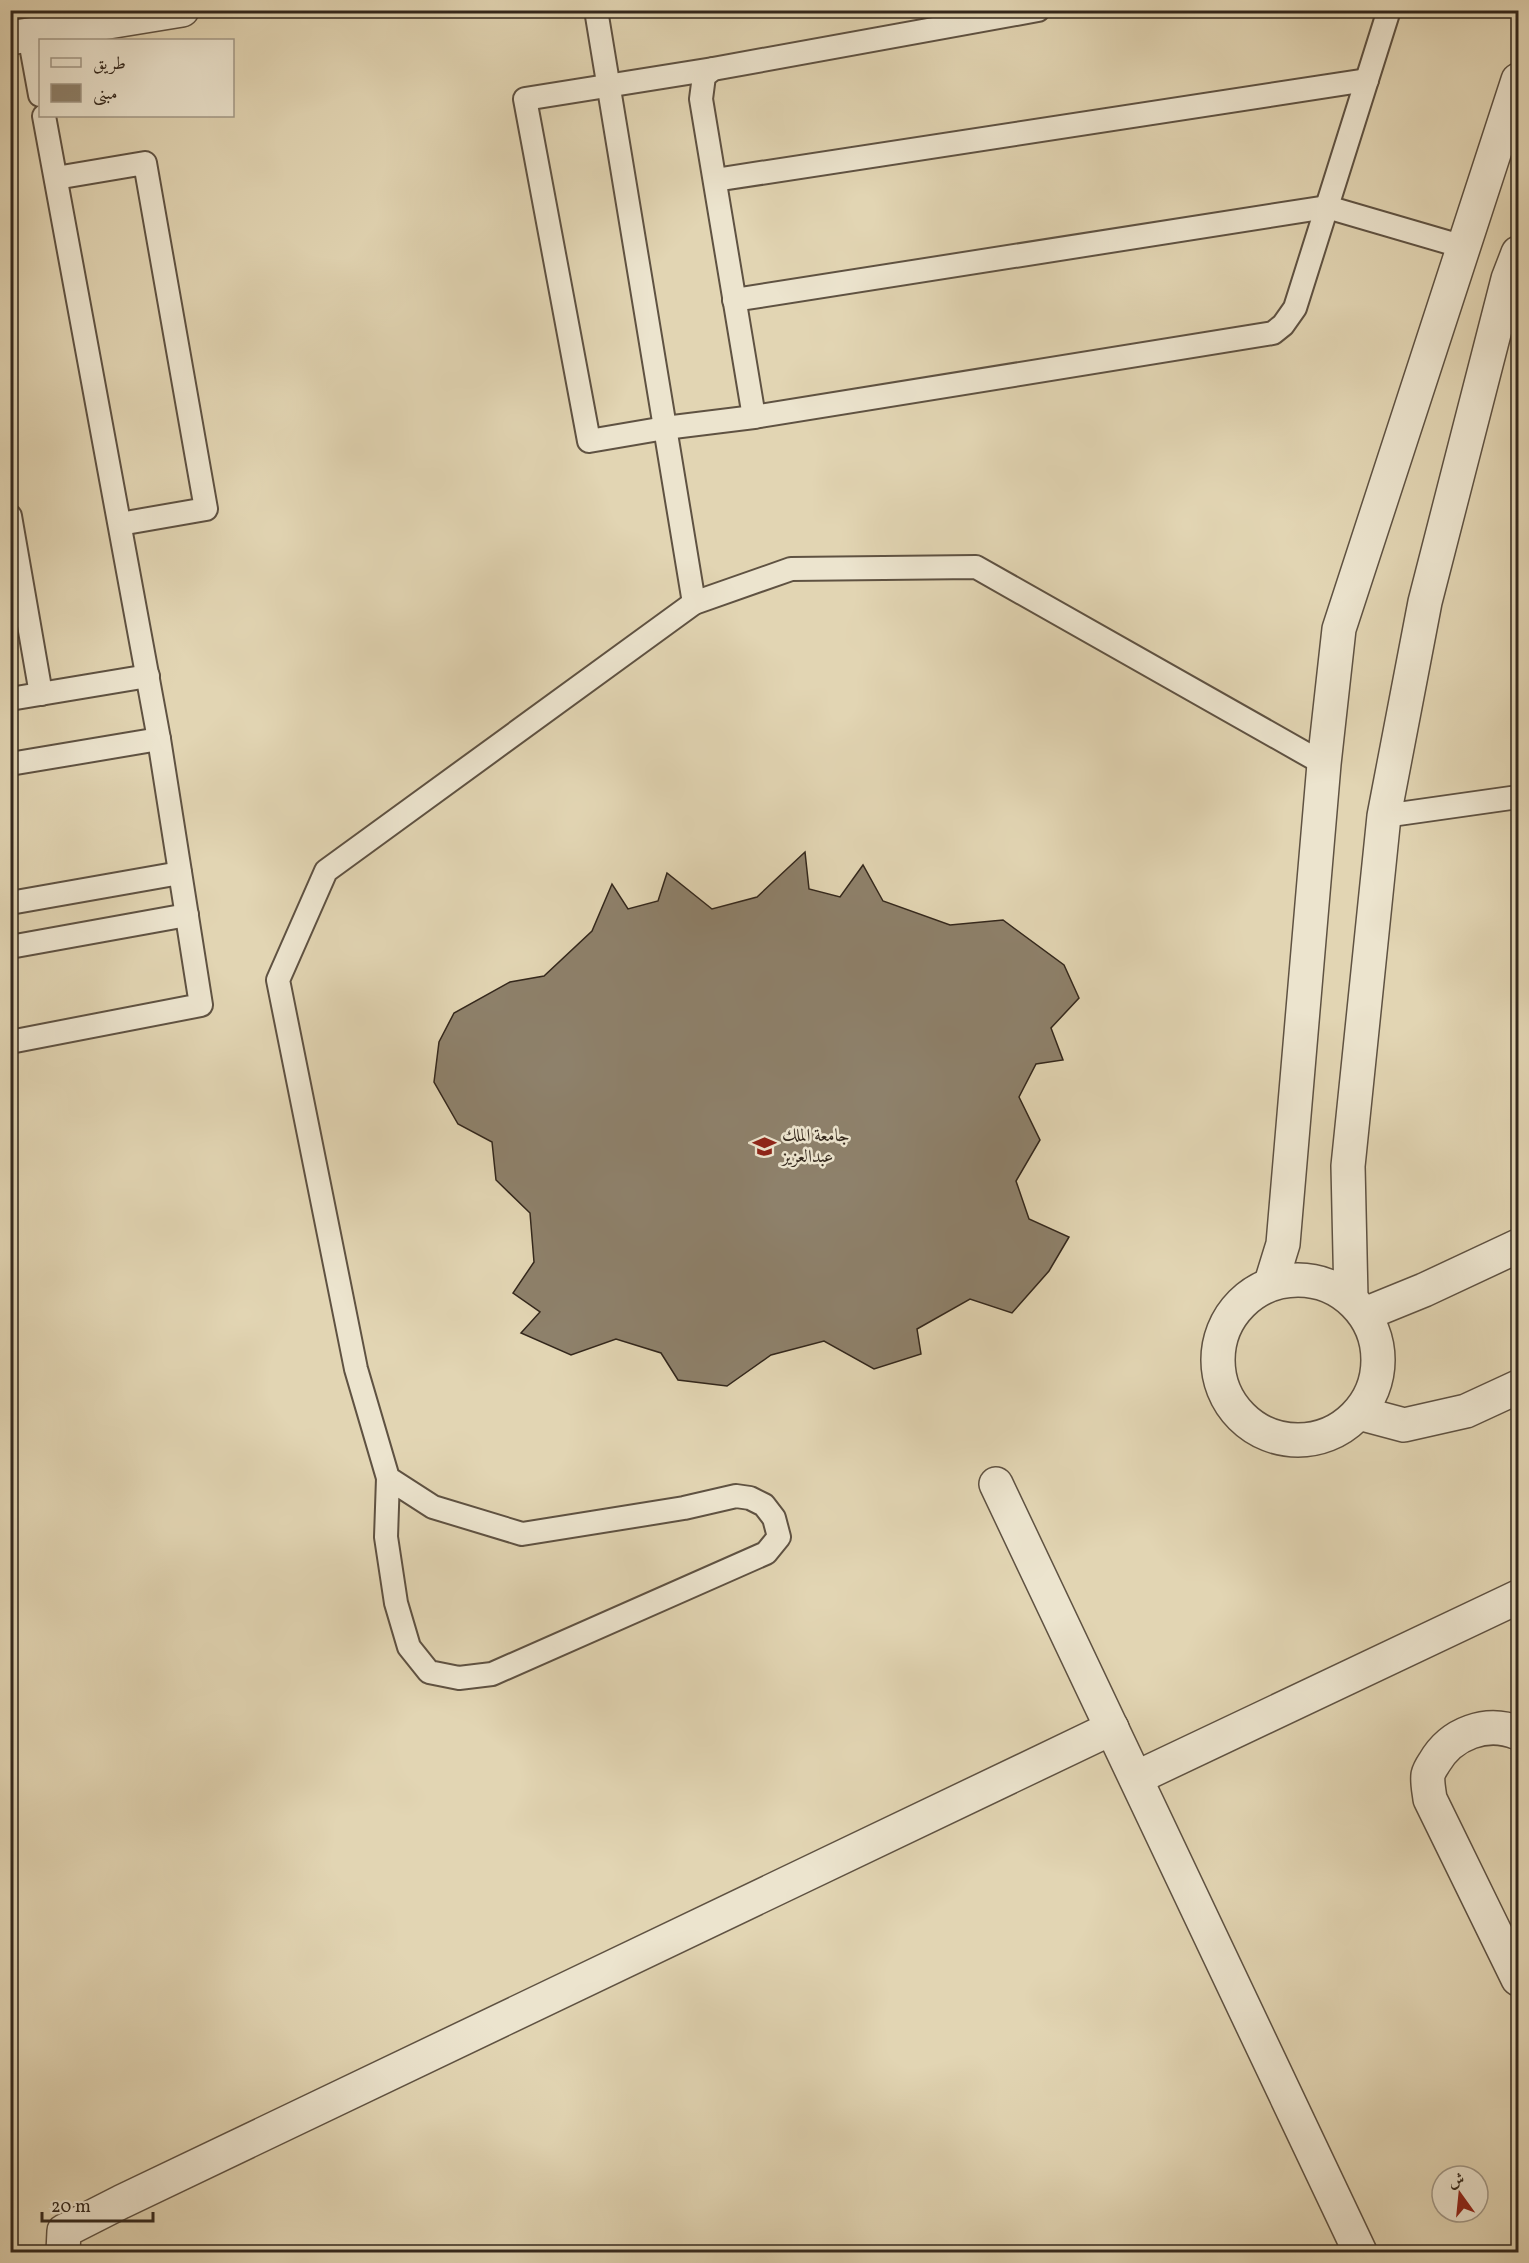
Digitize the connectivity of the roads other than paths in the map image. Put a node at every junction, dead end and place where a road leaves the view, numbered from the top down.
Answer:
1 (182, 10) edge
2 (596, 10) edge
3 (1038, 10) edge
4 (1389, 10) edge
5 (20, 37) edge
6 (713, 69) junction
7 (1367, 80) junction
8 (1518, 80) edge
9 (608, 85) junction
10 (39, 92) edge
11 (44, 117) edge
12 (56, 178) junction
13 (714, 180) junction
14 (1327, 207) junction
15 (1464, 247) junction
16 (1515, 272) edge
17 (734, 300) junction
18 (754, 417) junction
19 (665, 428) junction
20 (10, 516) edge
21 (120, 524) junction
22 (694, 603) junction
23 (148, 676) junction
24 (41, 694) junction
25 (10, 699) edge
26 (159, 738) junction
27 (10, 764) edge
28 (1324, 764) junction
29 (1518, 797) edge
30 (1384, 816) junction
31 (180, 873) junction
32 (10, 903) edge
33 (187, 915) junction
34 (10, 946) edge
35 (10, 1042) edge
36 (1518, 1246) edge
37 (1271, 1283) junction
38 (1358, 1306) junction
39 (1518, 1388) edge
40 (1359, 1413) junction
41 (388, 1478) junction
42 (996, 1484) dead end
43 (1518, 1597) edge
44 (1112, 1728) junction
45 (1518, 1733) edge
46 (1136, 1778) junction
47 (1518, 1979) edge
48 (63, 2253) edge
49 (1360, 2253) edge

1 - 5 street
2 - 9 lane
3 - 6 lane
4 - 7 lane
5 - 10 lane
6 - 9 lane
6 - 13 lane
7 - 13 lane
7 - 14 lane
8 - 15 street
9 - 19 lane
9 - 19 lane
11 - 12 lane
12 - 21 lane
12 - 21 lane
13 - 17 lane
14 - 15 lane
14 - 17 lane
14 - 18 lane
15 - 28 street
16 - 30 street
17 - 18 lane
18 - 19 lane
19 - 22 lane
20 - 24 lane
21 - 23 lane
22 - 28 lane
22 - 41 lane
23 - 24 lane
23 - 26 lane
24 - 25 lane
26 - 27 lane
26 - 31 lane
28 - 37 street
29 - 30 lane
30 - 38 street
31 - 32 lane
31 - 33 lane
33 - 34 lane
33 - 35 lane
36 - 38 street
37 - 38 street
37 - 40 street
38 - 40 street
39 - 40 street
41 - 41 lane
42 - 44 street
43 - 46 street
44 - 46 street
44 - 48 street
45 - 47 street
46 - 49 street

